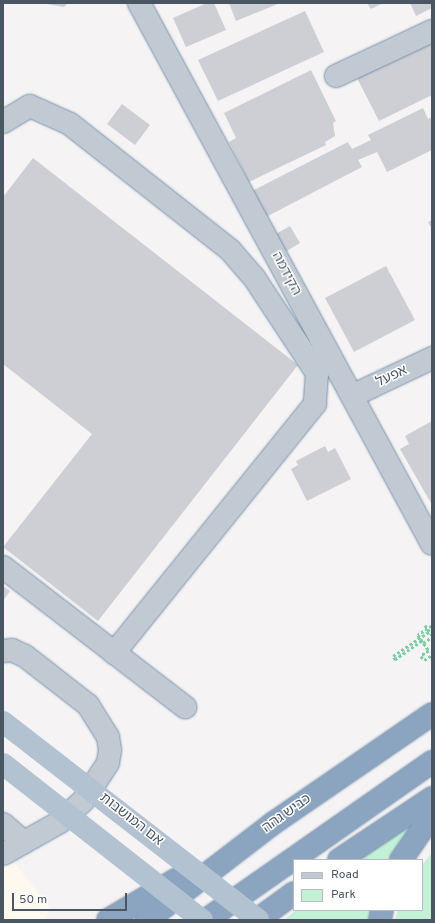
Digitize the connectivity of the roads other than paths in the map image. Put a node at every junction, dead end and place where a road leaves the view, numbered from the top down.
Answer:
1 (139, 3) edge
2 (432, 31) edge
3 (336, 76) dead end
4 (3, 122) edge
5 (432, 358) edge
6 (352, 396) junction
7 (432, 544) edge
8 (3, 567) edge
9 (3, 651) edge
10 (114, 653) junction
11 (185, 707) dead end
12 (432, 714) edge
13 (3, 722) edge
14 (432, 762) edge
15 (3, 764) edge
16 (432, 798) edge
17 (432, 816) edge
18 (3, 824) edge
19 (272, 824) junction
20 (24, 842) junction
21 (3, 854) edge
22 (293, 859) edge
23 (293, 859) edge
24 (340, 859) edge
25 (403, 859) edge
26 (293, 894) edge
27 (108, 920) edge
28 (147, 920) edge
29 (202, 920) edge
30 (206, 920) edge
31 (258, 920) edge

1 - 6 street, הקידמה
2 - 3 street
4 - 10 street
5 - 6 street, אפעל
6 - 7 street, הקידמה
8 - 10 street
9 - 20 street
10 - 11 street
12 - 19 highway, כביש גהה
13 - 31 main road, אם המושבות, bridge
14 - 23 highway
15 - 29 main road, bridge
16 - 24 highway
17 - 25 highway
18 - 20 street
19 - 27 highway
19 - 28 highway, כביש גהה
20 - 21 street
22 - 30 highway
26 - 31 highway

